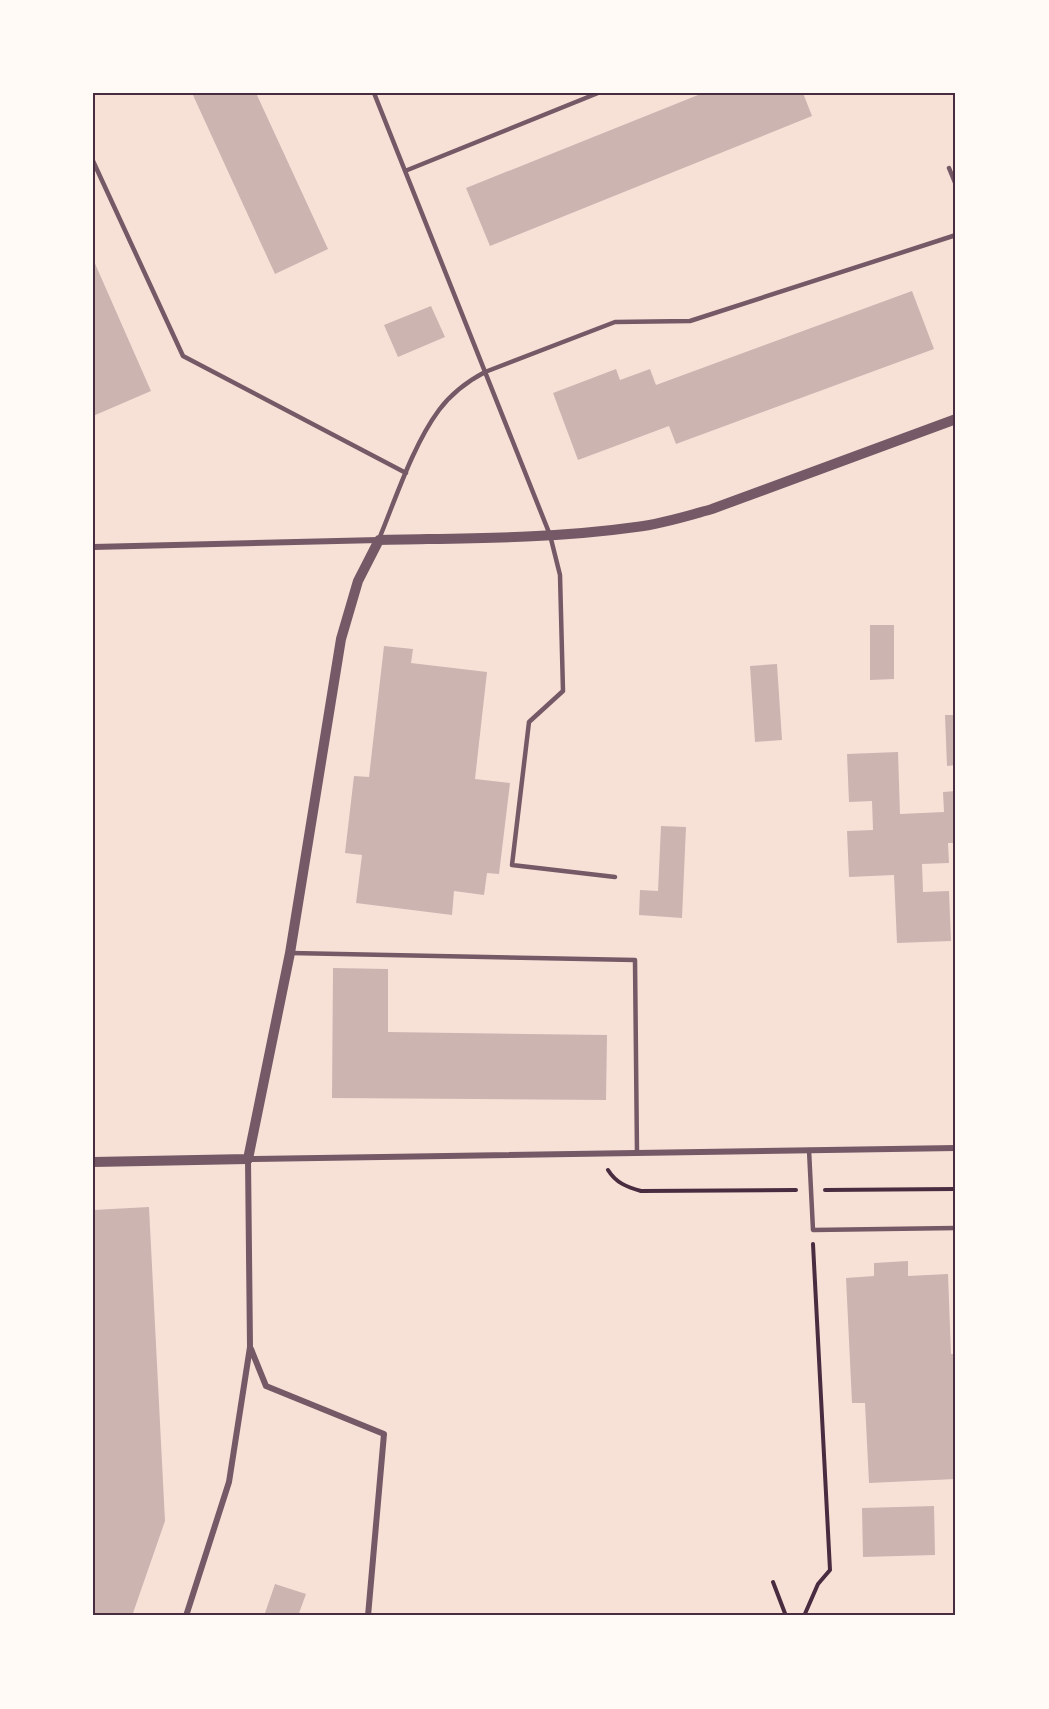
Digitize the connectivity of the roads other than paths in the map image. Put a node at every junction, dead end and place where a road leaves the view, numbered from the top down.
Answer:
1 (374, 93) edge
2 (598, 93) edge
3 (93, 161) edge
4 (949, 168) dead end
5 (405, 171) junction
6 (956, 185) edge
7 (956, 235) edge
8 (485, 372) junction
9 (956, 419) edge
10 (406, 473) junction
11 (550, 535) junction
12 (379, 540) junction
13 (93, 547) edge
14 (615, 877) dead end
15 (290, 953) junction
16 (956, 1148) edge
17 (808, 1150) junction
18 (637, 1153) junction
19 (248, 1159) junction
20 (93, 1162) edge
21 (956, 1227) edge
22 (250, 1347) junction
23 (186, 1616) edge
24 (368, 1616) edge

1 - 5 lane
2 - 5 lane
3 - 10 lane
4 - 6 lane
5 - 8 lane
7 - 8 lane
8 - 10 lane
8 - 11 lane
9 - 11 street
10 - 12 lane
11 - 12 street
11 - 14 lane
12 - 13 street
12 - 15 street
15 - 18 lane
15 - 19 street
16 - 17 street
17 - 18 street
17 - 21 lane
18 - 19 street
19 - 20 street
19 - 22 street
22 - 23 street
22 - 24 street

